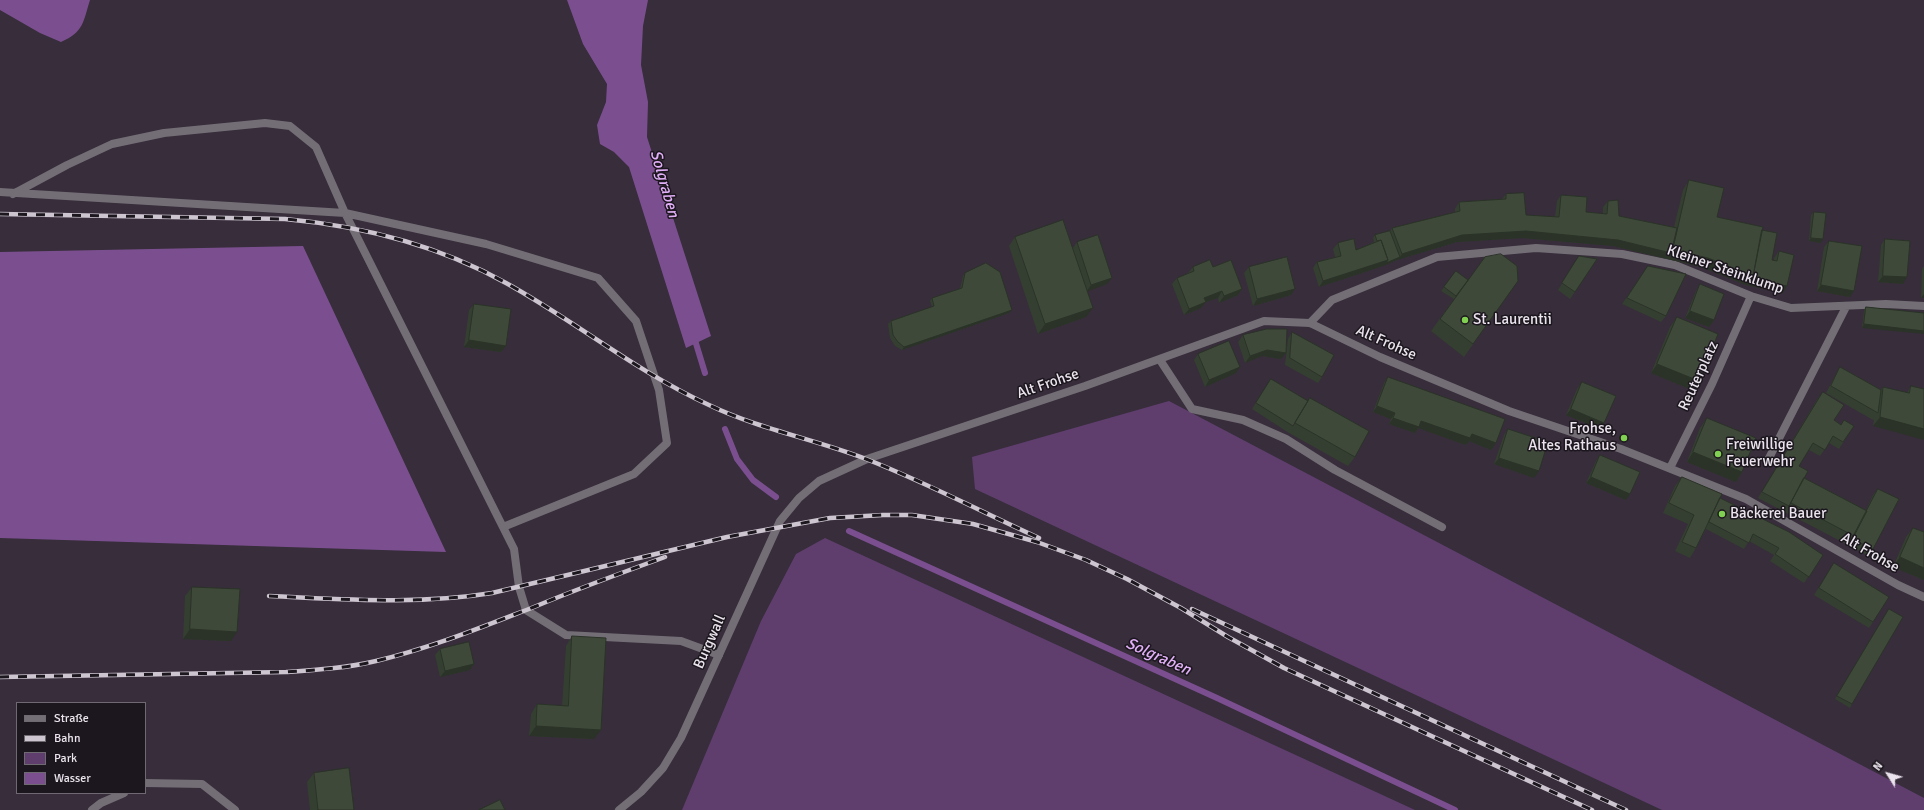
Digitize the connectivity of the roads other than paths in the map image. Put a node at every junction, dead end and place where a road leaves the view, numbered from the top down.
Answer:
1 (0, 192) edge
2 (13, 194) junction
3 (345, 213) junction
4 (1751, 296) junction
5 (1924, 306) edge
6 (1846, 307) junction
7 (1310, 323) junction
8 (1160, 360) junction
9 (1768, 460) dead end
10 (1670, 468) junction
11 (819, 481) joint
12 (503, 527) junction
13 (1442, 528) dead end
14 (1924, 597) edge
15 (719, 656) junction
16 (146, 783) edge
17 (122, 794) edge
18 (92, 810) edge
19 (234, 810) edge
20 (619, 810) edge

1 - 2 street
2 - 3 street
2 - 3 street
3 - 12 street
3 - 12 street
4 - 6 street, Kleiner Steinklump
4 - 7 street, Kleiner Steinklump
4 - 10 street, Reuterplatz
5 - 6 street, Kleiner Steinklump
6 - 9 street
7 - 8 street, Alt Frohse
7 - 10 street, Alt Frohse
8 - 11 street, Alt Frohse
8 - 13 street
10 - 14 street, Alt Frohse
11 - 15 street, Burgwall
12 - 15 street
15 - 20 street, Burgwall
16 - 19 street
17 - 18 street

